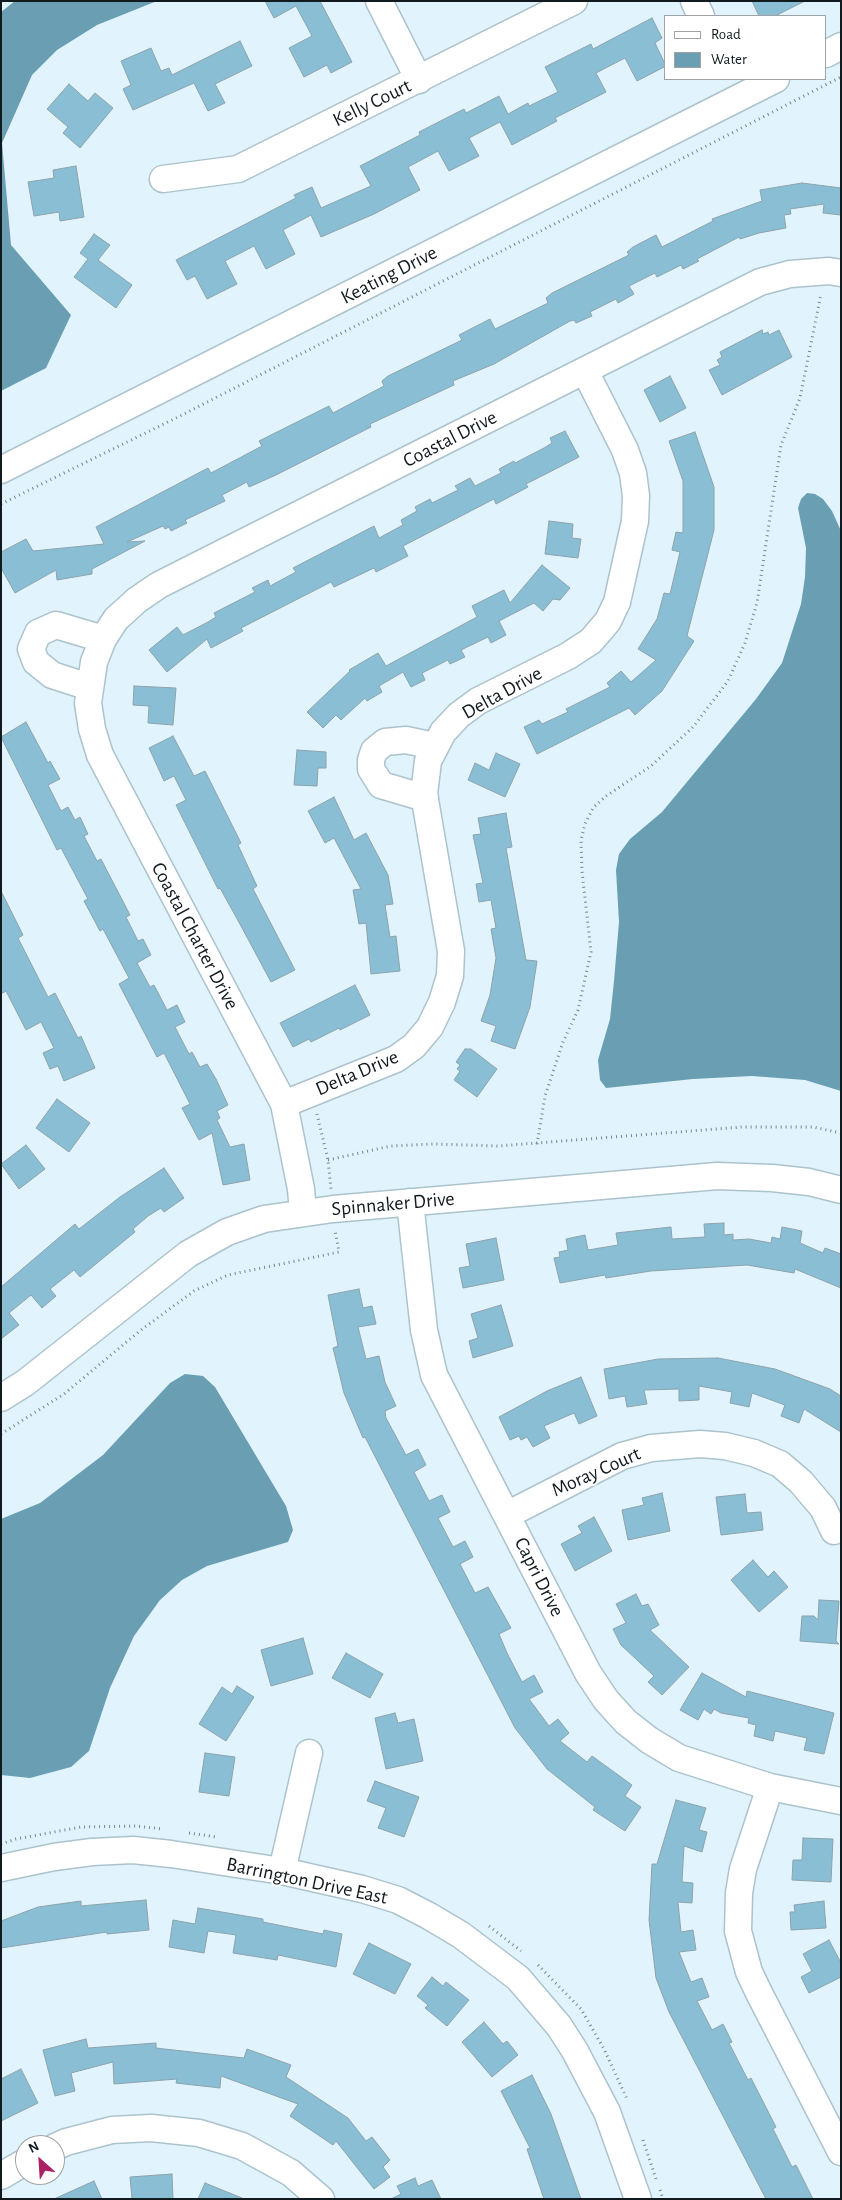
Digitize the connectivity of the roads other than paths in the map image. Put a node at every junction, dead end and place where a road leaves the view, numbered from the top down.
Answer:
1 (379, 1) edge
2 (574, 1) edge
3 (694, 1) edge
4 (701, 15) edge
5 (841, 46) edge
6 (827, 53) edge
7 (419, 80) junction
8 (772, 80) edge
9 (736, 88) edge
10 (163, 179) dead end
11 (841, 273) edge
12 (585, 371) junction
13 (1, 470) edge
14 (95, 663) joint
15 (434, 746) junction
16 (424, 798) junction
17 (284, 1104) junction
18 (841, 1190) edge
19 (410, 1202) junction
20 (303, 1212) junction
21 (1, 1398) edge
22 (507, 1515) junction
23 (834, 1531) dead end
24 (309, 1753) dead end
25 (770, 1787) junction
26 (841, 1801) edge
27 (1, 1868) edge
28 (282, 1871) junction
29 (838, 2138) edge
30 (65, 2142) edge
31 (15, 2168) edge
32 (1, 2176) edge
33 (320, 2199) edge
34 (638, 2199) edge

1 - 7 street
2 - 7 street, Kelly Court
3 - 4 street
5 - 6 street
7 - 10 street, Kelly Court
8 - 9 street, Keating Drive
9 - 13 street, Keating Drive
11 - 12 street, Coastal Drive
12 - 14 street, Coastal Drive
12 - 15 street, Delta Drive
14 - 17 street, Coastal Charter Drive
15 - 16 street, Delta Drive
15 - 16 street
16 - 17 street, Delta Drive
17 - 20 street, Coastal Charter Drive
18 - 19 street, Spinnaker Drive
19 - 20 street, Spinnaker Drive
19 - 22 street, Capri Drive
20 - 21 street, Spinnaker Drive
22 - 23 street, Moray Court
22 - 25 street, Capri Drive
24 - 28 street
25 - 26 street, Capri Drive
25 - 29 street
27 - 28 street, Barrington Drive East
28 - 34 street, Barrington Drive East
30 - 33 street
31 - 32 street

